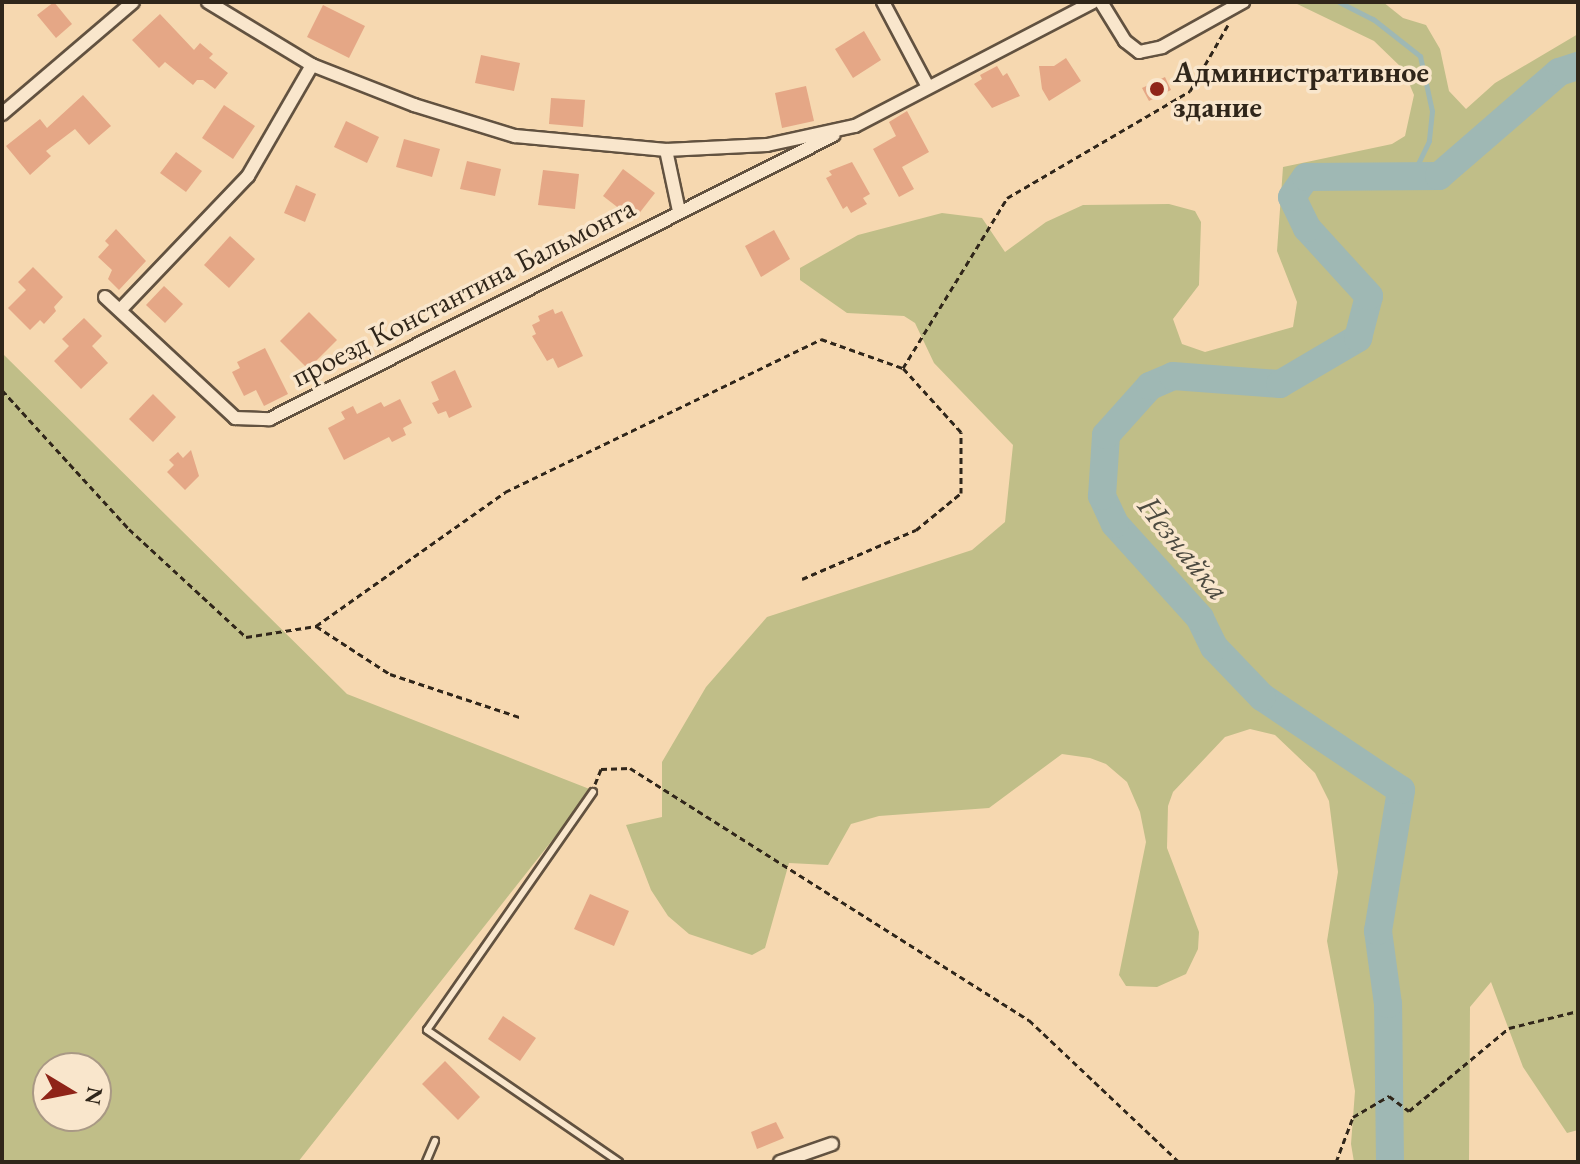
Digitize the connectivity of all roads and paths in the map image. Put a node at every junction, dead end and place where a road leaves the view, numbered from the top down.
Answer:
1 (133, 2) edge
2 (208, 2) edge
3 (883, 2) edge
4 (1093, 2) edge
5 (1101, 2) edge
6 (1241, 3) edge
7 (312, 65) junction
8 (928, 87) junction
9 (2, 114) edge
10 (855, 126) junction
11 (666, 150) junction
12 (679, 211) junction
13 (105, 297) dead end
14 (121, 309) junction
15 (903, 368) junction
16 (2, 390) edge
17 (802, 579) dead end
18 (316, 626) junction
19 (522, 718) dead end
20 (593, 792) joint
21 (1578, 1011) edge
22 (435, 1141) dead end
23 (832, 1144) dead end
24 (426, 1162) edge
25 (619, 1162) edge
26 (780, 1162) edge
27 (1179, 1162) edge
28 (1336, 1162) edge

1 - 9 street
2 - 7 street
3 - 8 street
4 - 8 street
5 - 6 street
6 - 15 path
7 - 11 street
7 - 14 street
8 - 10 street
10 - 11 street
10 - 12 street, проезд Константина Бальмонта
11 - 12 street
12 - 14 street, проезд Константина Бальмонта
13 - 14 street, проезд Константина Бальмонта
15 - 17 path
15 - 18 path
16 - 18 path
18 - 19 path
20 - 25 lane
20 - 27 path
21 - 28 path
22 - 24 lane
23 - 26 street

